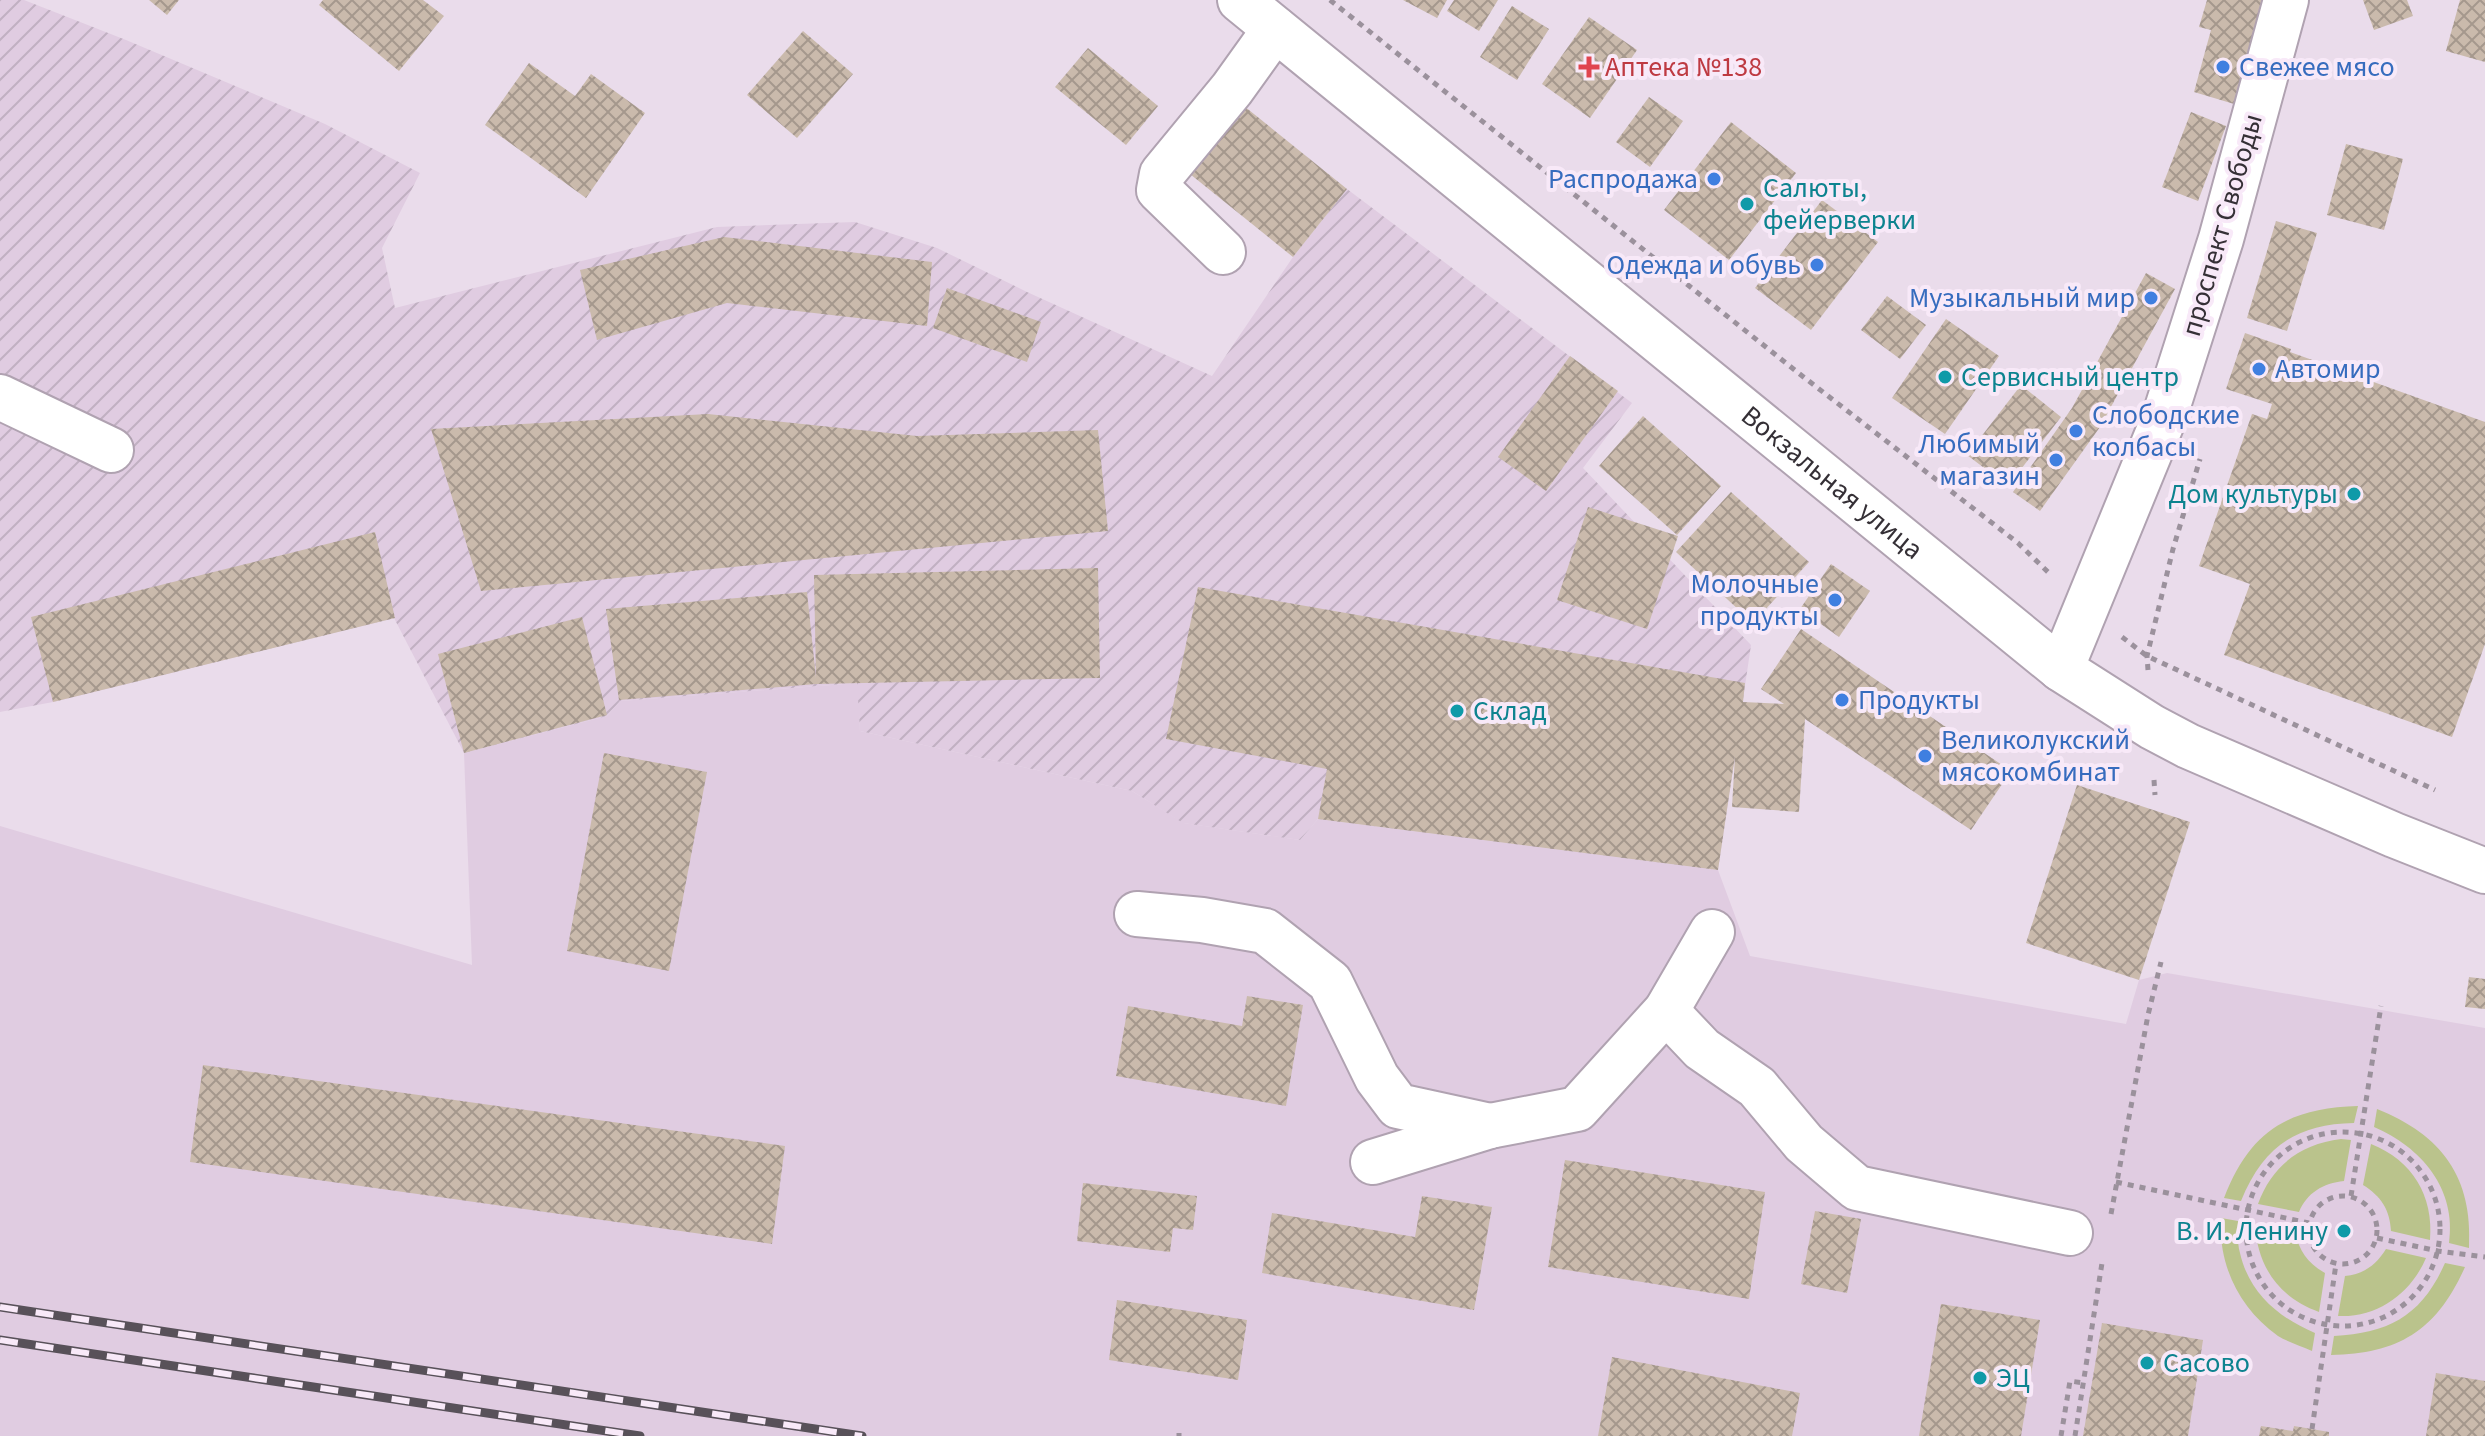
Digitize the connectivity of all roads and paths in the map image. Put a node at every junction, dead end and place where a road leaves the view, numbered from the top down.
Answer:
1 (1330, 0) edge
2 (2286, 0) edge
3 (1251, 8) edge
4 (1223, 252) dead end
5 (0, 397) edge
6 (111, 450) dead end
7 (2085, 608) junction
8 (2061, 669) junction
9 (2435, 790) dead end
10 (2485, 871) edge
11 (1137, 914) dead end
12 (1712, 932) dead end
13 (2161, 962) dead end
14 (2154, 992) dead end
15 (2381, 1006) dead end
16 (1666, 1011) junction
17 (1490, 1126) junction
18 (2363, 1133) junction
19 (1373, 1162) dead end
20 (2116, 1182) dead end
21 (2351, 1196) junction
22 (2247, 1211) junction
23 (2309, 1223) junction
24 (2070, 1233) dead end
25 (2377, 1238) junction
26 (2438, 1251) junction
27 (2485, 1257) edge
28 (2336, 1264) junction
29 (2326, 1325) junction
30 (2084, 1383) dead end
31 (2312, 1429) dead end
32 (2061, 1436) edge

1 - 7 path
2 - 7 street, проспект Свободы
3 - 4 street
3 - 8 street, Вокзальная улица
5 - 6 street
7 - 8 street, проспект Свободы
7 - 9 path
8 - 10 street, Вокзальная улица
11 - 17 street
12 - 16 street
13 - 14 path
15 - 18 path
16 - 17 street
16 - 24 street
17 - 19 street
18 - 21 path
18 - 22 path
18 - 26 path
20 - 22 path
21 - 23 path
21 - 25 path
22 - 23 path
22 - 29 path
23 - 28 path
25 - 26 path
25 - 28 path
26 - 27 path
26 - 29 path
28 - 29 path
29 - 31 path
30 - 32 path

